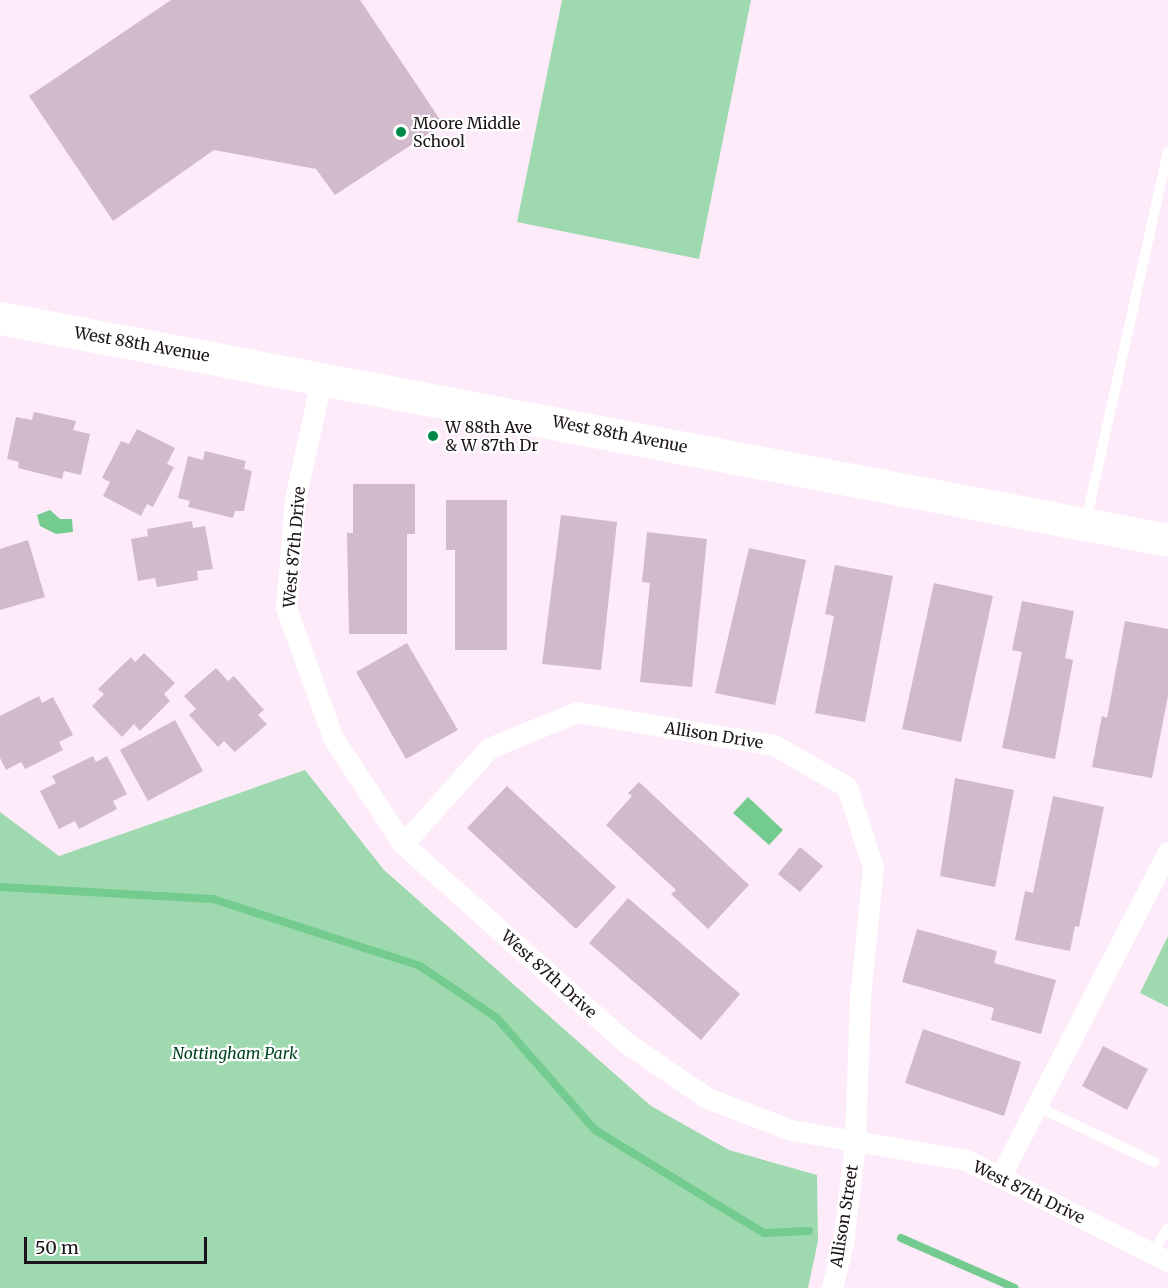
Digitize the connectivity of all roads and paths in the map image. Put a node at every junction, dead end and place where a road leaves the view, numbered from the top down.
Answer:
1 (1168, 152) edge
2 (0, 318) edge
3 (322, 377) junction
4 (1086, 524) junction
5 (1168, 540) edge
6 (403, 844) junction
7 (1168, 852) edge
8 (1036, 1106) junction
9 (855, 1143) junction
10 (1154, 1162) dead end
11 (1000, 1177) junction
12 (1168, 1228) edge
13 (1160, 1257) edge
14 (832, 1288) edge

1 - 4 lane
2 - 3 main road, West 88th Avenue
3 - 4 main road, West 88th Avenue
3 - 6 street, West 87th Drive
4 - 5 main road, West 88th Avenue
6 - 9 street, West 87th Drive
6 - 9 street, Allison Drive
7 - 8 street
8 - 10 lane
8 - 11 street
9 - 11 street, West 87th Drive
9 - 14 street, Allison Street
11 - 13 street, West 87th Drive
12 - 13 lane

